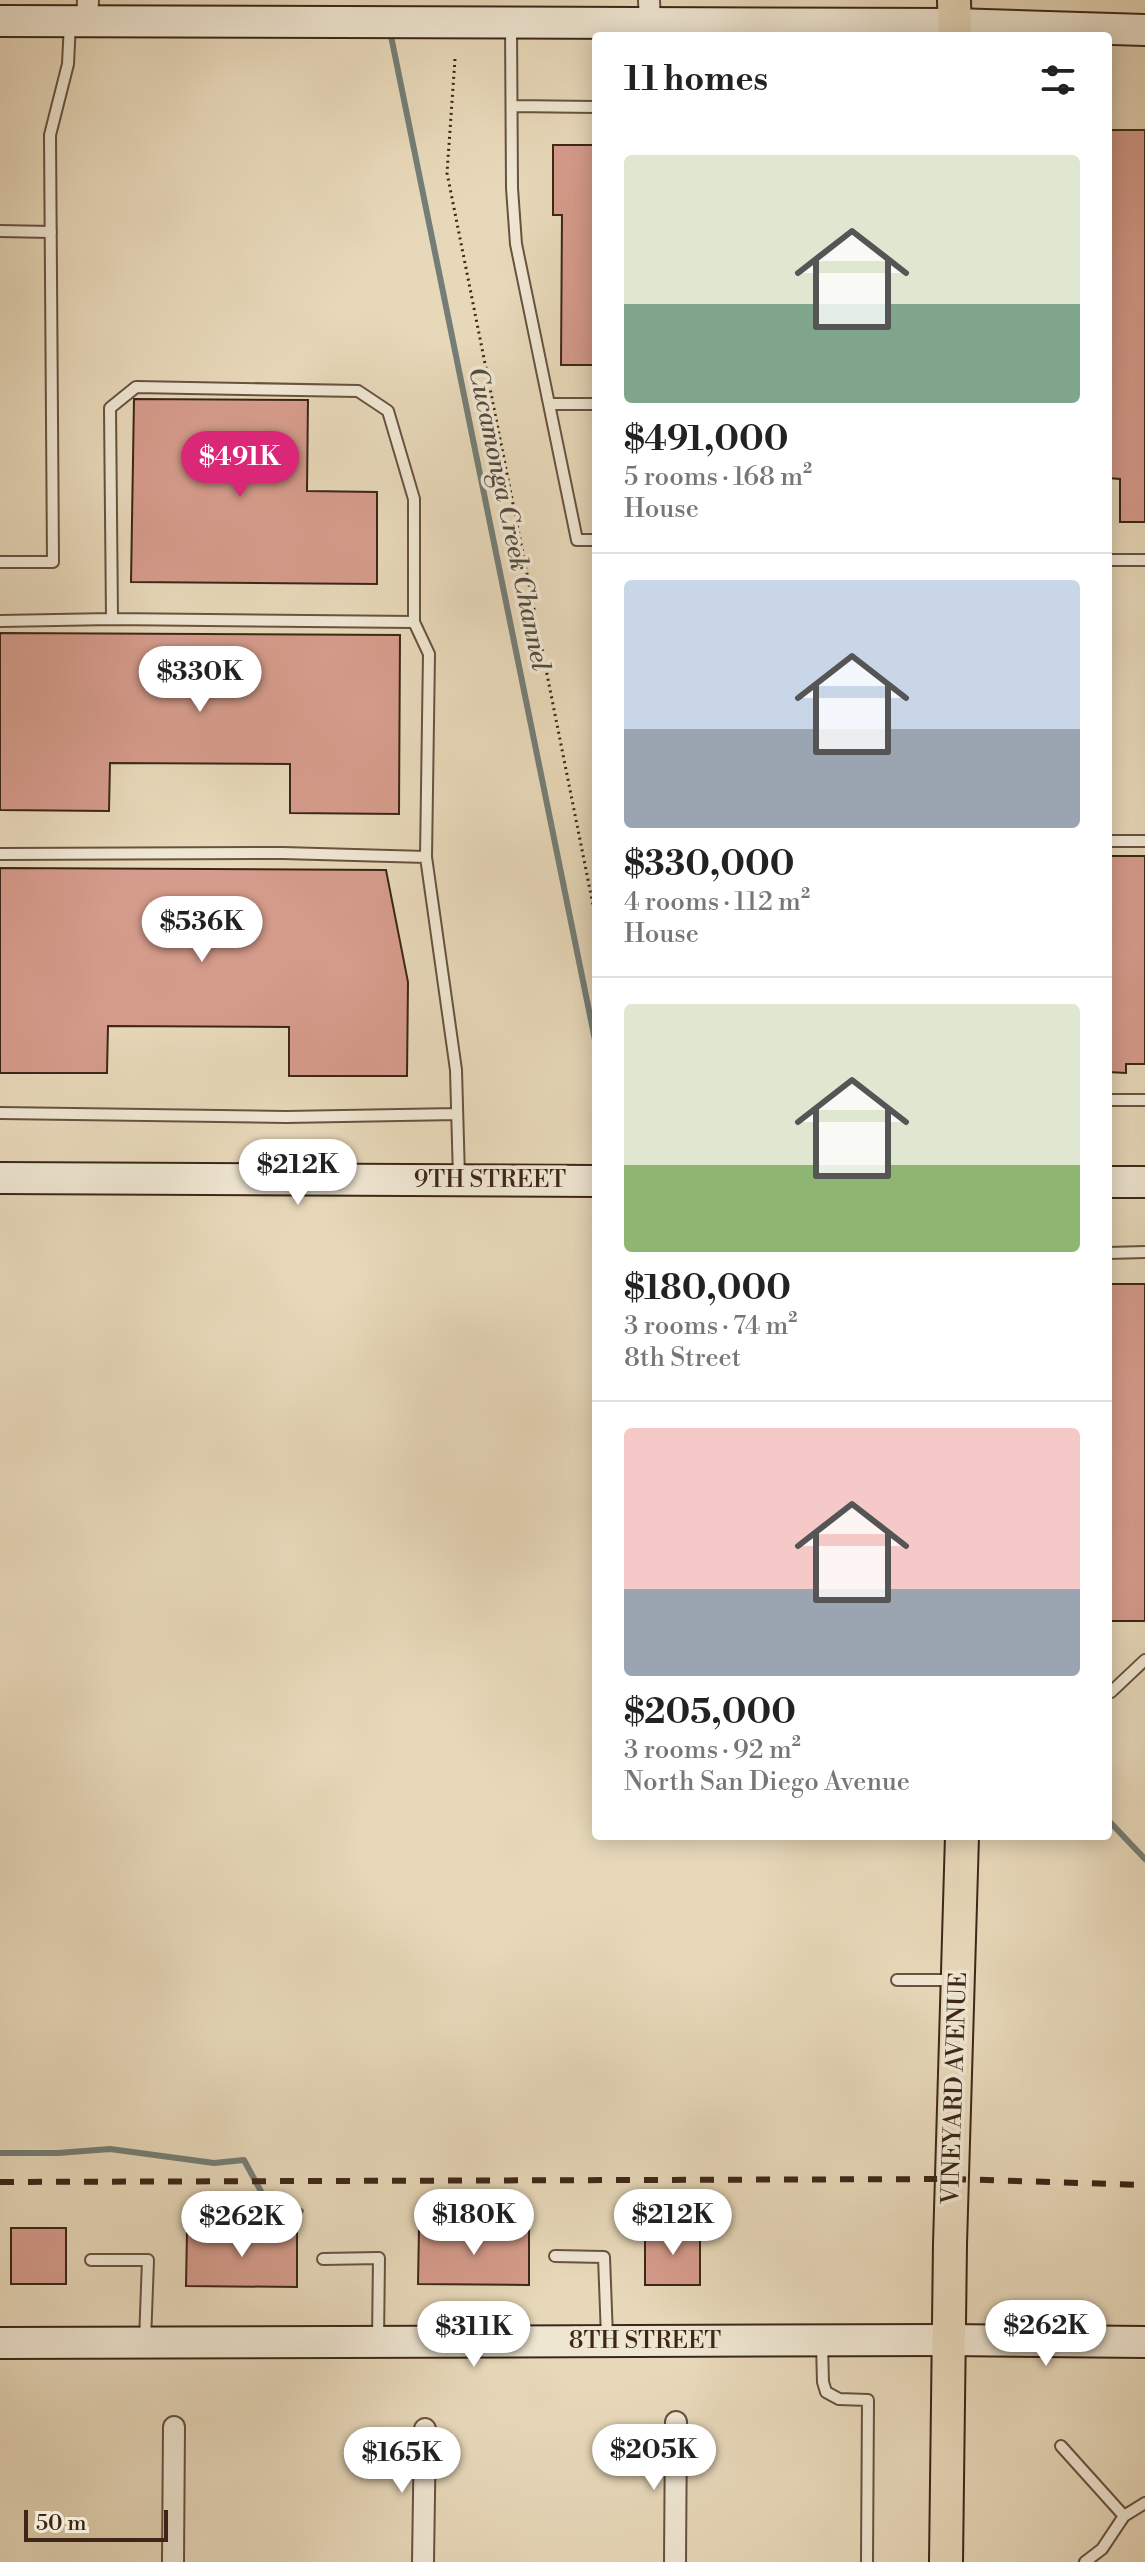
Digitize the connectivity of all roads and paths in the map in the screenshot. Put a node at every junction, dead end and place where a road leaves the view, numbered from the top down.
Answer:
1 (650, 12) edge
2 (74, 13) edge
3 (955, 20) edge
4 (0, 21) edge
5 (510, 24) junction
6 (734, 30) edge
7 (1145, 30) edge
8 (455, 59) dead end
9 (512, 106) junction
10 (592, 107) edge
11 (0, 231) edge
12 (51, 232) junction
13 (550, 404) junction
14 (592, 404) edge
15 (592, 540) edge
16 (1112, 560) edge
17 (1145, 560) edge
18 (0, 562) edge
19 (112, 619) junction
20 (0, 621) edge
21 (414, 622) junction
22 (1112, 841) edge
23 (1145, 841) edge
24 (0, 854) edge
25 (426, 857) junction
26 (592, 900) edge
27 (1112, 1100) edge
28 (1145, 1100) edge
29 (0, 1113) edge
30 (457, 1114) junction
31 (0, 1178) edge
32 (459, 1180) junction
33 (592, 1181) edge
34 (1112, 1182) edge
35 (1145, 1182) edge
36 (1145, 1252) edge
37 (1112, 1253) edge
38 (1145, 1660) edge
39 (1112, 1691) edge
40 (962, 1840) edge
41 (897, 1980) dead end
42 (958, 1980) junction
43 (555, 2256) dead end
44 (323, 2259) dead end
45 (91, 2260) dead end
46 (948, 2340) junction
47 (607, 2341) junction
48 (822, 2341) junction
49 (378, 2342) junction
50 (1145, 2342) edge
51 (0, 2343) edge
52 (145, 2343) junction
53 (676, 2422) dead end
54 (174, 2427) dead end
55 (425, 2429) dead end
56 (1061, 2446) dead end
57 (1145, 2503) edge
58 (1124, 2516) junction
59 (173, 2562) edge
60 (423, 2562) edge
61 (675, 2562) edge
62 (867, 2562) edge
63 (946, 2562) edge
64 (1085, 2562) edge

1 - 5 street
1 - 6 street
2 - 4 street
2 - 5 street
2 - 12 lane
3 - 6 street
3 - 7 street
5 - 9 lane
8 - 26 path
9 - 10 lane
9 - 13 lane
11 - 12 lane
12 - 18 lane
13 - 14 lane
13 - 15 lane
16 - 17 lane
19 - 20 lane
19 - 21 lane
19 - 21 lane
21 - 25 lane
22 - 23 lane
24 - 25 lane
25 - 30 lane
27 - 28 lane
29 - 30 lane
30 - 32 lane
31 - 32 street, 9TH STREET
32 - 33 street, 9TH STREET
34 - 35 street
36 - 37 lane
38 - 39 lane
40 - 42 main road, VINEYARD AVENUE
41 - 42 lane
42 - 46 main road, VINEYARD AVENUE
43 - 47 lane
44 - 49 lane
45 - 52 lane
46 - 48 street, 8TH STREET
46 - 50 street, 8TH STREET
46 - 63 main road, VINEYARD AVENUE
47 - 48 street, 8TH STREET
47 - 49 street, 8TH STREET
48 - 62 lane
49 - 52 street, 8TH STREET
51 - 52 street, 8TH STREET
53 - 61 street
54 - 59 street
55 - 60 street
56 - 58 lane
57 - 58 lane
58 - 64 lane

